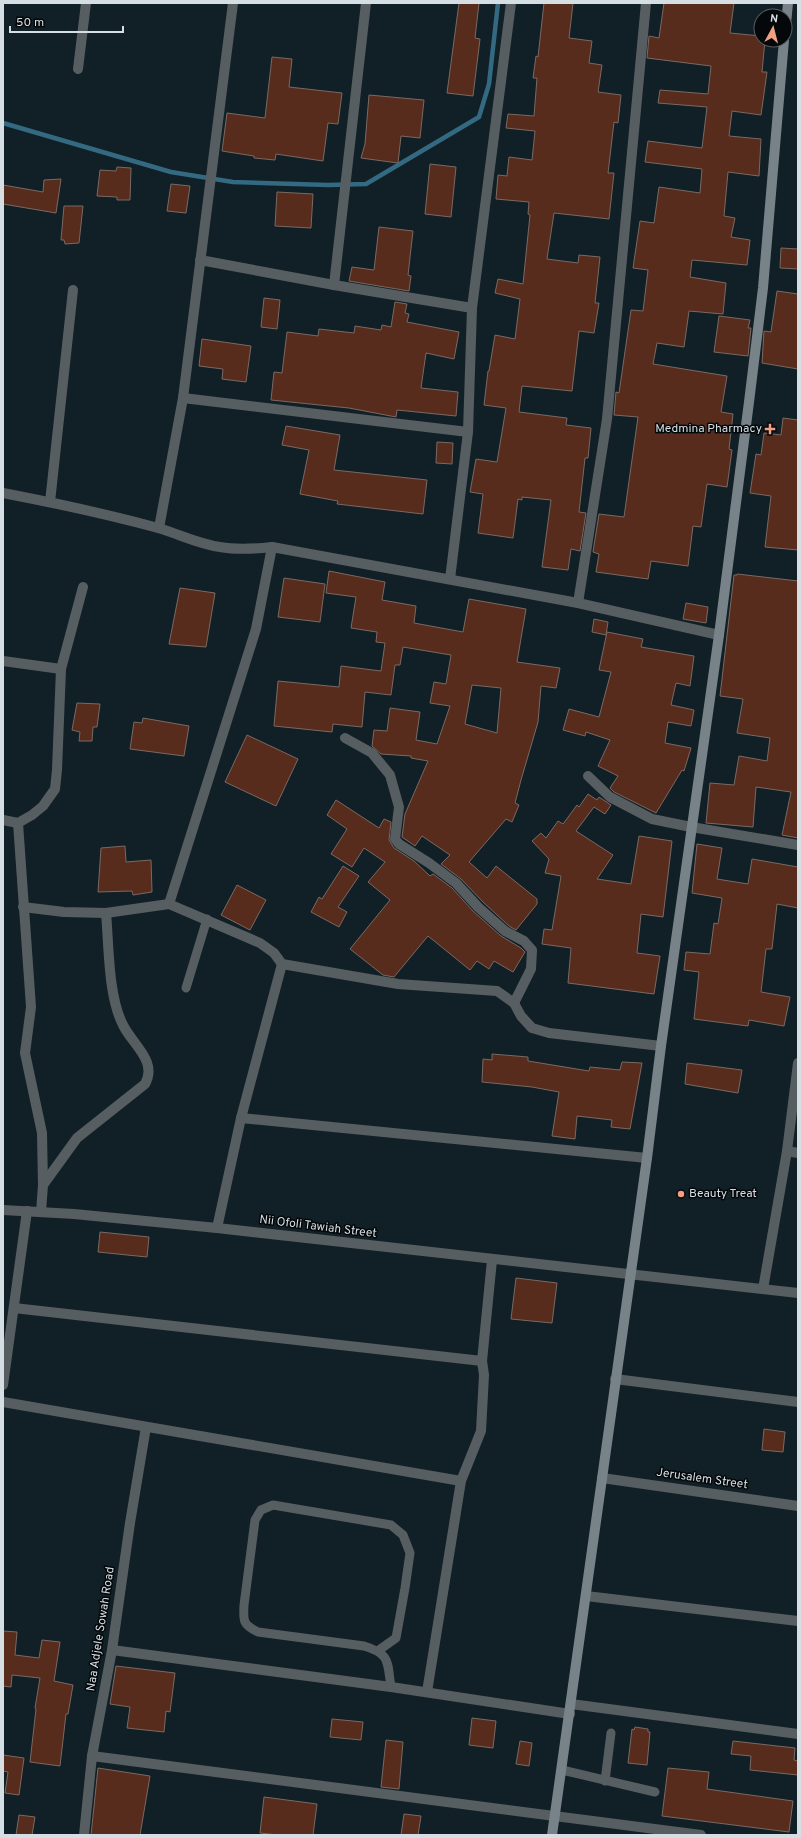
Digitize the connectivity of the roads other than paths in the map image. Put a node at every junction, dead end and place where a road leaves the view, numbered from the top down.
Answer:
1 (86, 3) edge
2 (233, 3) edge
3 (366, 3) edge
4 (511, 3) edge
5 (646, 3) edge
6 (783, 48) edge
7 (78, 69) dead end
8 (200, 260) junction
9 (334, 285) junction
10 (73, 290) dead end
11 (472, 308) junction
12 (183, 398) junction
13 (468, 432) junction
14 (3, 493) edge
15 (50, 502) junction
16 (159, 528) junction
17 (272, 547) junction
18 (450, 579) junction
19 (83, 587) dead end
20 (578, 603) junction
21 (719, 635) junction
22 (3, 662) edge
23 (61, 669) junction
24 (345, 738) dead end
25 (588, 776) dead end
26 (3, 820) edge
27 (18, 823) junction
28 (690, 827) junction
29 (798, 845) edge
30 (169, 904) junction
31 (23, 907) junction
32 (106, 913) junction
33 (207, 919) junction
34 (282, 964) junction
35 (186, 988) dead end
36 (514, 1003) junction
37 (661, 1046) junction
38 (798, 1063) edge
39 (241, 1118) junction
40 (787, 1152) junction
41 (798, 1153) edge
42 (647, 1158) junction
43 (43, 1186) junction
44 (3, 1210) edge
45 (27, 1211) junction
46 (41, 1212) junction
47 (217, 1228) junction
48 (492, 1260) junction
49 (630, 1274) junction
50 (763, 1289) junction
51 (798, 1293) edge
52 (14, 1308) junction
53 (482, 1361) junction
54 (615, 1379) junction
55 (3, 1385) edge
56 (3, 1402) edge
57 (798, 1402) edge
58 (146, 1427) junction
59 (602, 1478) junction
60 (461, 1481) junction
61 (798, 1506) edge
62 (586, 1596) junction
63 (798, 1621) edge
64 (112, 1650) junction
65 (379, 1650) junction
66 (391, 1687) junction
67 (427, 1692) junction
68 (571, 1709) junction
69 (611, 1733) dead end
70 (798, 1734) edge
71 (92, 1756) junction
72 (562, 1770) junction
73 (605, 1781) junction
74 (655, 1792) dead end
75 (554, 1816) junction
76 (84, 1835) edge
77 (552, 1835) edge
78 (701, 1835) edge

1 - 7 street
2 - 8 street
3 - 9 street
4 - 11 street
5 - 20 street
6 - 21 street
8 - 9 street
8 - 12 street
9 - 11 street
10 - 15 street
11 - 13 street
12 - 13 street
12 - 16 street
13 - 18 street
14 - 15 street
15 - 16 street
16 - 17 street
17 - 18 street
17 - 30 street
18 - 20 street
19 - 23 street
20 - 21 street
21 - 28 street
22 - 23 street
23 - 27 street
24 - 36 street
25 - 28 street
26 - 27 street
27 - 31 street
28 - 29 street
28 - 37 street
30 - 32 street
30 - 33 street
31 - 32 street
31 - 43 street
32 - 43 street
33 - 34 street
33 - 35 lane
34 - 36 street
34 - 39 street
36 - 37 street
37 - 42 street
38 - 40 street
39 - 42 street
39 - 47 street
40 - 41 street
40 - 50 street
42 - 49 street
43 - 46 street
44 - 45 street, Nii Ofoli Tawiah Street
45 - 46 street, Nii Ofoli Tawiah Street
45 - 52 street
46 - 47 street, Nii Ofoli Tawiah Street
47 - 48 street, Nii Ofoli Tawiah Street
48 - 49 street, Nii Ofoli Tawiah Street
48 - 53 street
49 - 50 street, Nii Ofoli Tawiah Street
49 - 54 street
50 - 51 street, Nii Ofoli Tawiah Street
52 - 53 street
52 - 55 street
53 - 60 street
54 - 57 street
54 - 59 street
56 - 58 street
58 - 60 street
58 - 64 street, Naa Adjele Sowah Road
59 - 61 street, Jerusalem Street
59 - 62 street
60 - 67 street
62 - 63 street
62 - 68 street
64 - 66 street
64 - 71 street, Naa Adjele Sowah Road
65 - 65 lane
65 - 66 lane
66 - 67 street
67 - 68 street
68 - 70 street
68 - 72 street
69 - 73 lane
71 - 75 street
71 - 76 street, Naa Adjele Sowah Road
72 - 73 lane
72 - 75 street
73 - 74 lane
75 - 77 street
75 - 78 street

